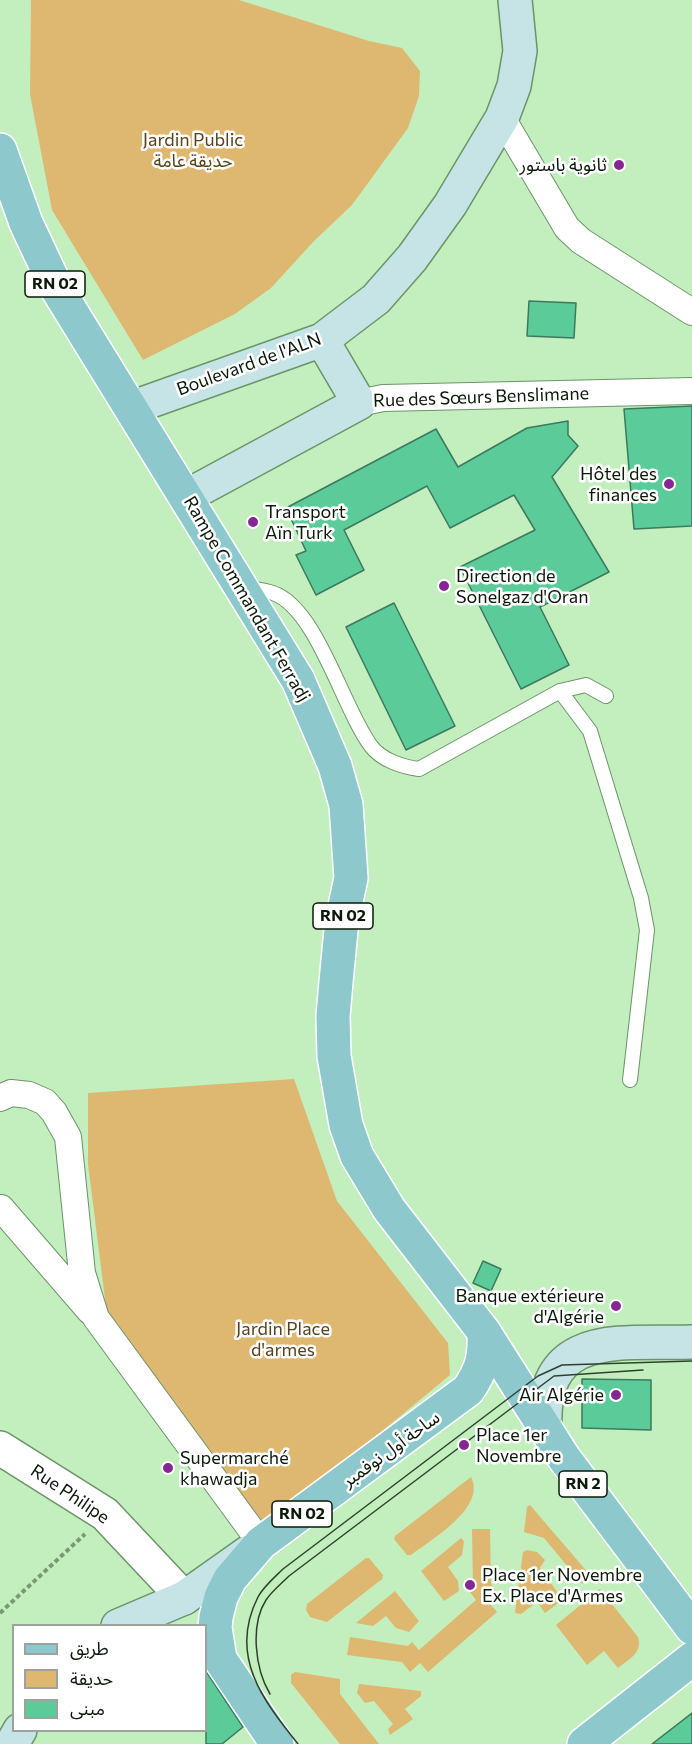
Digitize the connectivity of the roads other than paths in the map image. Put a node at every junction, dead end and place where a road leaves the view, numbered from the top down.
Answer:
1 (514, 0) edge
2 (502, 118) junction
3 (0, 150) edge
4 (692, 312) edge
5 (322, 340) junction
6 (692, 391) edge
7 (359, 403) junction
8 (131, 408) junction
9 (187, 496) junction
10 (242, 587) junction
11 (560, 691) junction
12 (606, 696) dead end
13 (630, 1080) dead end
14 (0, 1098) edge
15 (1, 1208) edge
16 (96, 1318) junction
17 (484, 1332) junction
18 (692, 1342) edge
19 (545, 1429) junction
20 (0, 1448) edge
21 (261, 1543) junction
22 (184, 1598) junction
23 (123, 1624) edge
24 (199, 1624) edge
25 (692, 1628) edge
26 (213, 1647) edge
27 (692, 1659) edge
28 (266, 1740) edge
29 (584, 1744) edge

1 - 2 main road, Boulevard de l'ALN
2 - 4 street
2 - 5 main road, Boulevard de l'ALN
3 - 8 main road, Rampe Commandant Ferradj / RN 02
5 - 7 main road
5 - 8 main road, Boulevard de l'ALN
6 - 7 street, Rue des Sœurs Benslimane
7 - 9 main road, Rue des Sœurs Benslimane
8 - 9 main road, Rampe Commandant Ferradj / RN 02
9 - 10 main road, Rampe Commandant Ferradj / RN 02
10 - 11 lane
10 - 17 main road, Rampe Commandant Ferradj / RN 02
11 - 12 lane
11 - 13 lane
14 - 16 street
15 - 16 street
16 - 21 street
17 - 19 main road, RN 2
17 - 21 main road, ساحة أول نوفمبر / RN 02
18 - 19 main road
19 - 25 main road, RN 2
20 - 22 street, Rue Philipe
21 - 22 main road
21 - 26 main road, ساحة أول نوفمبر / RN 02
22 - 23 main road
22 - 24 main road
26 - 28 main road, ساحة أول نوفمبر / RN 02
27 - 29 main road

